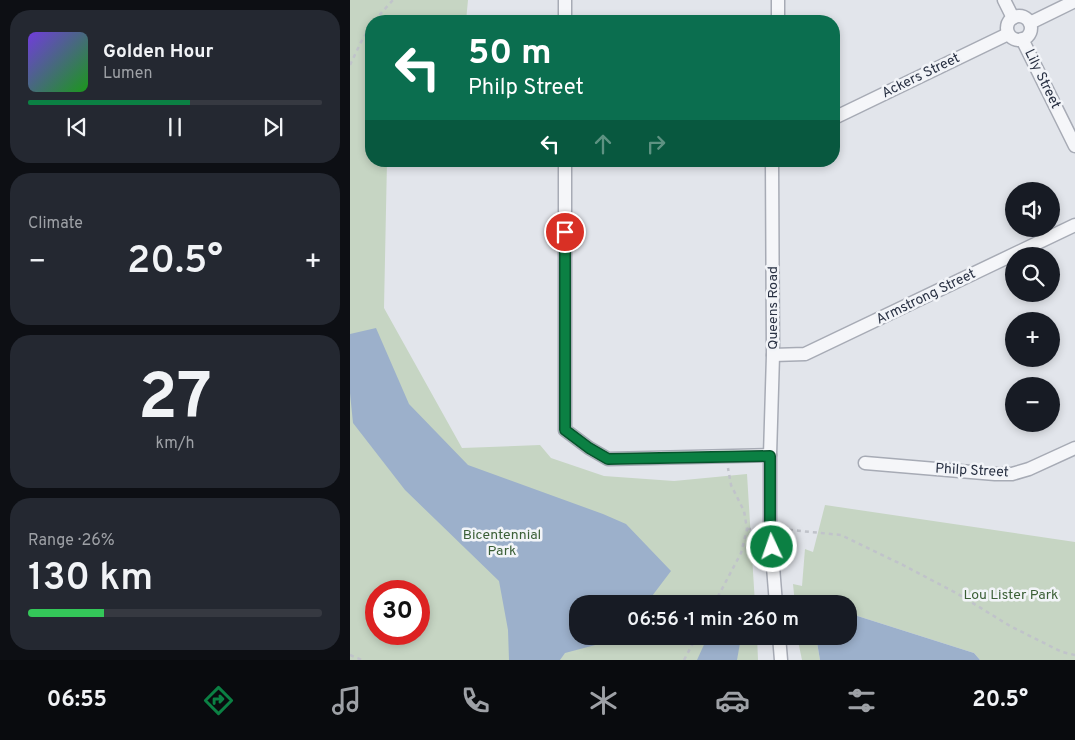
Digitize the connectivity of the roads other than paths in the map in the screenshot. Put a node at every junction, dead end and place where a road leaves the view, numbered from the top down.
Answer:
1 (565, 0) edge
2 (778, 0) edge
3 (1004, 0) edge
4 (1075, 1) edge
5 (565, 15) edge
6 (778, 15) edge
7 (1013, 18) junction
8 (1030, 23) junction
9 (1008, 34) junction
10 (1022, 39) junction
11 (840, 115) edge
12 (1075, 146) edge
13 (565, 167) edge
14 (772, 167) edge
15 (1075, 225) edge
16 (773, 355) junction
17 (1075, 448) edge
18 (770, 456) junction
19 (865, 463) dead end
20 (775, 595) edge
21 (780, 645) edge
22 (781, 660) edge

1 - 5 street
2 - 6 street
3 - 7 street
4 - 8 street
7 - 8 street
7 - 9 street
8 - 10 street
9 - 10 street
9 - 11 street, Ackers Street
10 - 12 street, Lily Street
13 - 18 street
14 - 16 street, Queens Road
15 - 16 street, Armstrong Street
16 - 18 street, Queens Road
17 - 19 street, Philp Street
18 - 20 street, Queens Road
21 - 22 street

